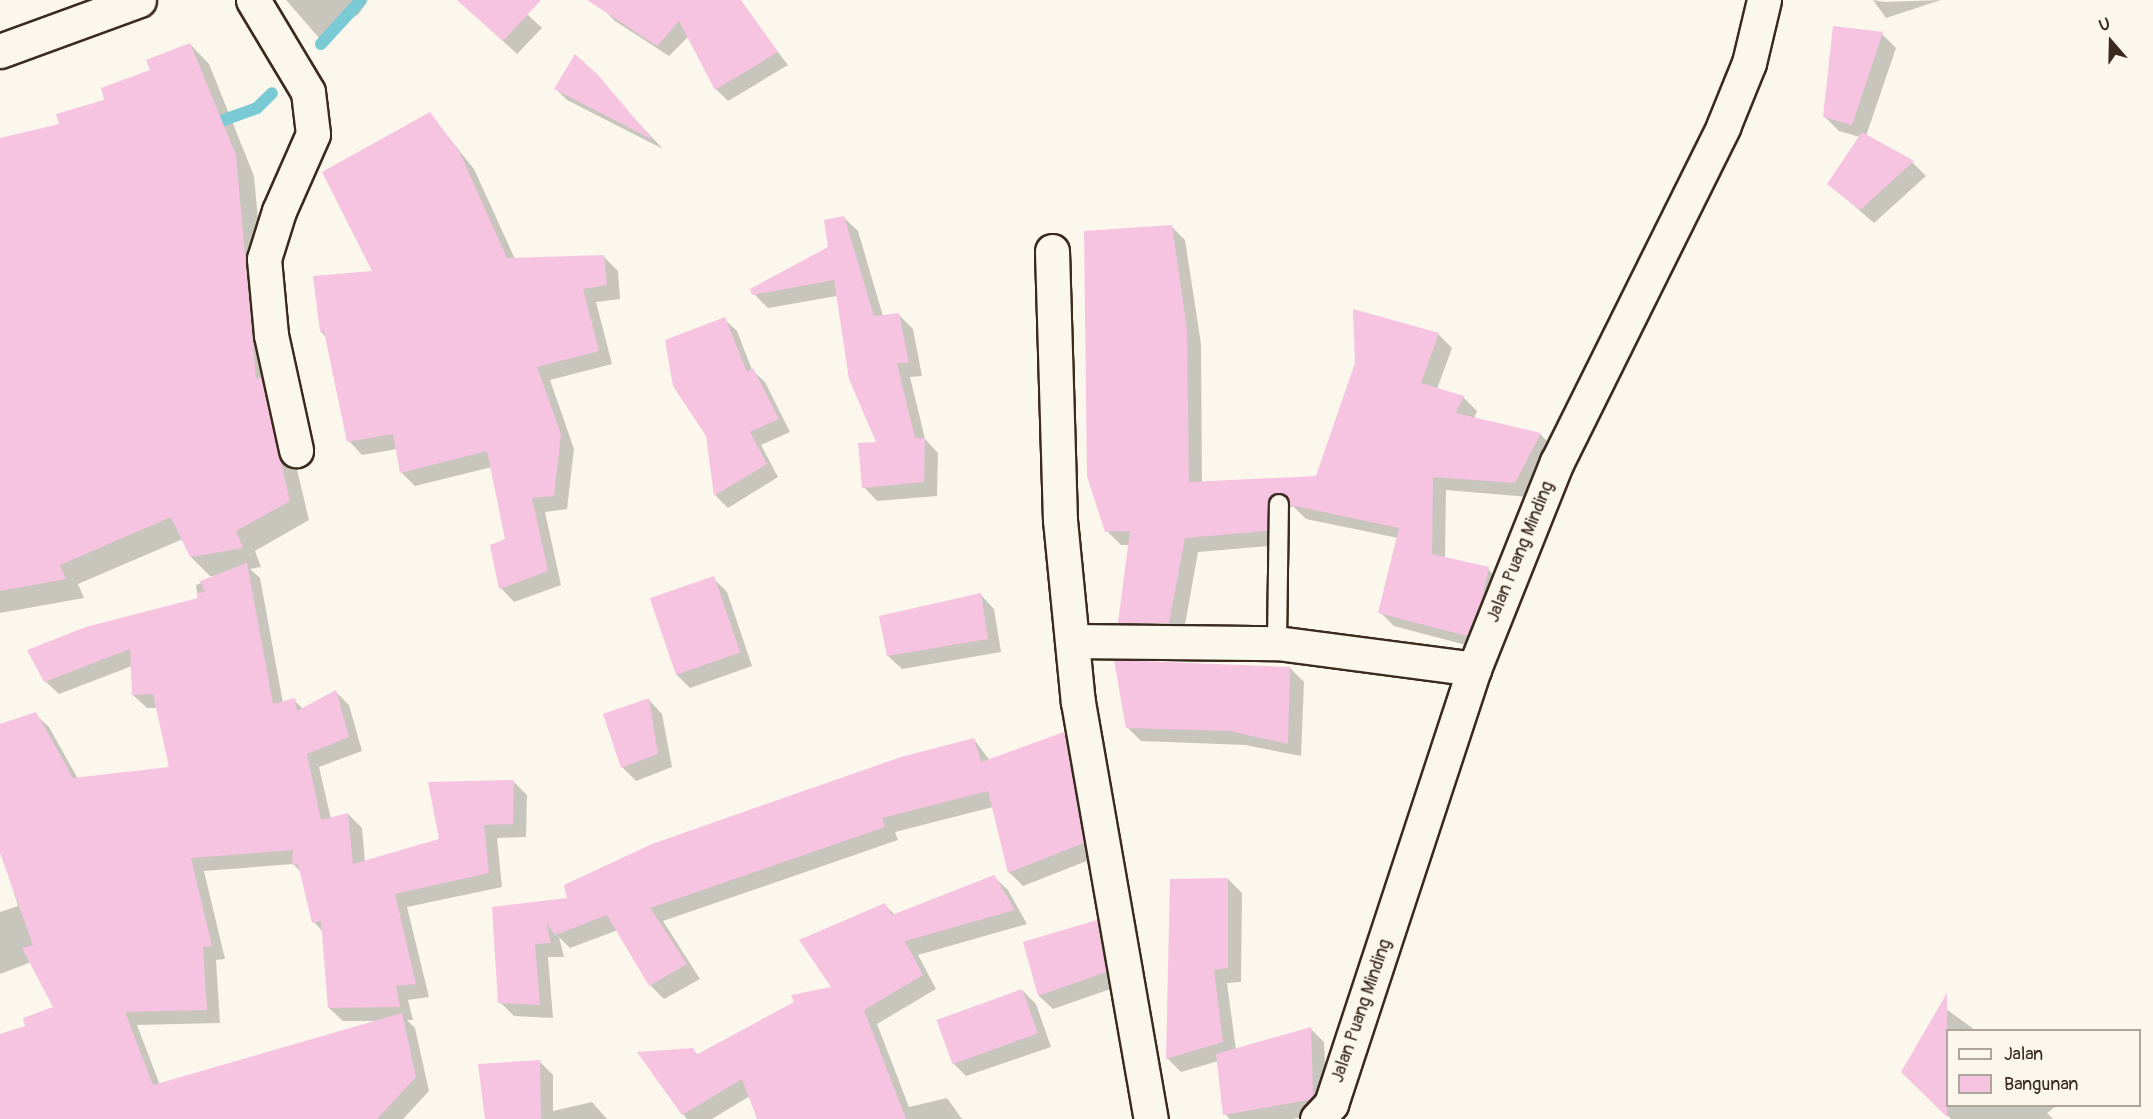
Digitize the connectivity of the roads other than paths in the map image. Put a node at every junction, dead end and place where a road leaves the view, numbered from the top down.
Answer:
1 (139, 0) edge
2 (253, 0) edge
3 (1764, 0) edge
4 (0, 51) edge
5 (1052, 251) dead end
6 (296, 450) dead end
7 (1279, 504) dead end
8 (1072, 641) junction
9 (1277, 643) junction
10 (1474, 669) junction
11 (1151, 1119) edge
12 (1317, 1119) edge

1 - 4 street
2 - 6 street
3 - 10 street, Jalan Puang Minding
5 - 8 street
7 - 9 lane
8 - 9 street
8 - 11 street
9 - 10 street
10 - 12 street, Jalan Puang Minding

